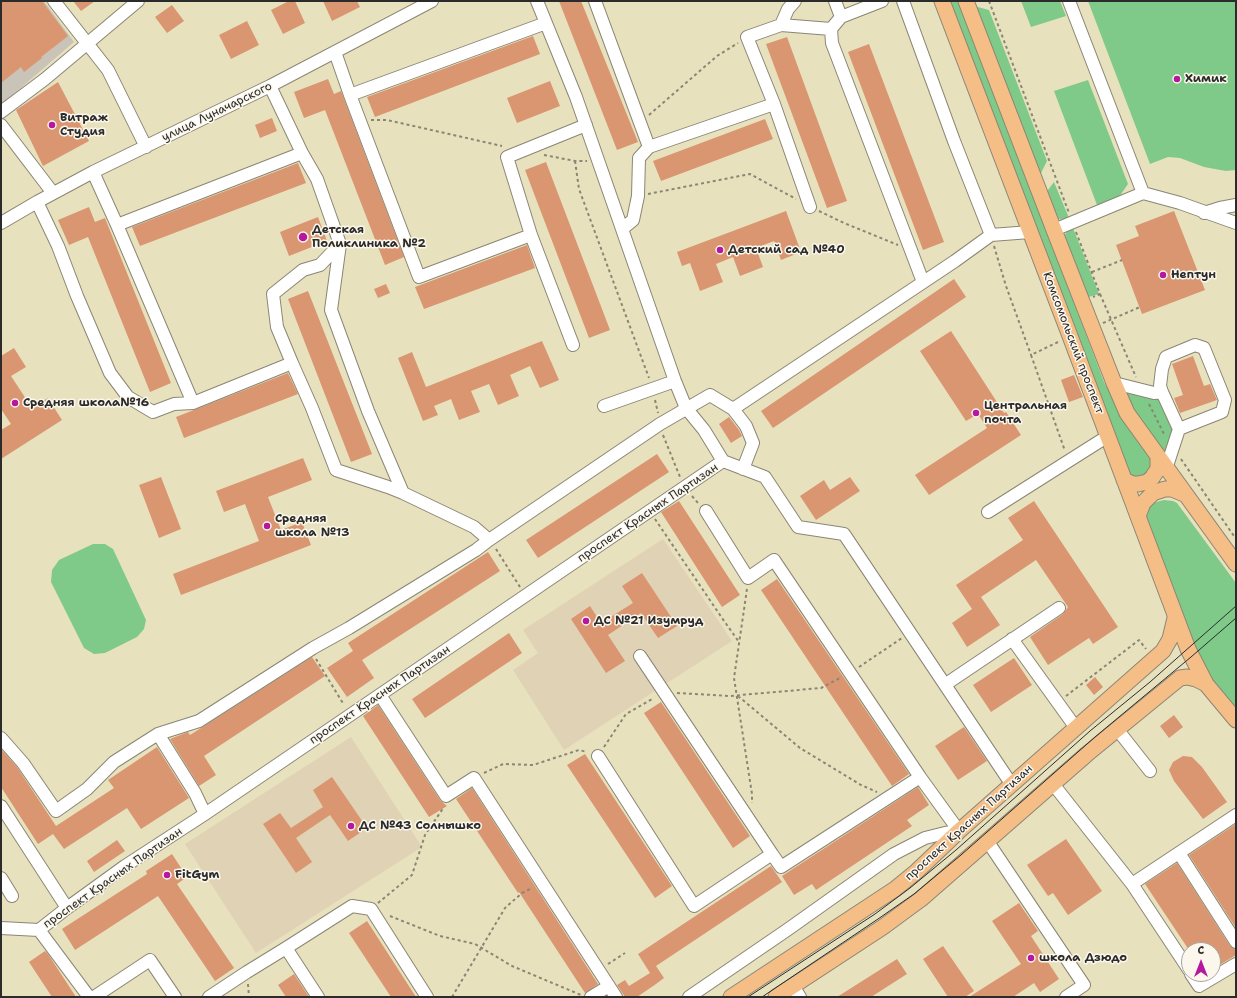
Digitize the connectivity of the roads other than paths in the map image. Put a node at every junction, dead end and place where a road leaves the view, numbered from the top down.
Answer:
1 (54, 1) edge
2 (138, 1) edge
3 (432, 1) edge
4 (537, 1) edge
5 (595, 1) edge
6 (795, 1) edge
7 (835, 1) edge
8 (882, 1) edge
9 (903, 1) edge
10 (942, 1) edge
11 (966, 1) edge
12 (1069, 1) edge
13 (841, 17) junction
14 (546, 23) junction
15 (781, 25) junction
16 (831, 29) junction
17 (87, 44) junction
18 (335, 52) junction
19 (270, 86) junction
20 (350, 95) junction
21 (774, 104) junction
22 (1, 112) edge
23 (1, 125) edge
24 (586, 125) junction
25 (146, 147) junction
26 (649, 147) junction
27 (302, 153) junction
28 (93, 172) junction
29 (1143, 193) junction
30 (53, 194) junction
31 (37, 202) junction
32 (1236, 205) edge
33 (810, 207) road end
34 (1204, 213) junction
35 (1, 223) edge
36 (1236, 223) edge
37 (117, 225) junction
38 (622, 229) junction
39 (1054, 230) junction
40 (1030, 232) junction
41 (531, 235) junction
42 (991, 235) junction
43 (340, 244) junction
44 (923, 282) junction
45 (573, 345) dead end
46 (292, 363) junction
47 (675, 380) junction
48 (1114, 383) junction
49 (1162, 392) junction
50 (193, 403) junction
51 (604, 406) dead end
52 (686, 408) junction
53 (733, 409) junction
54 (1179, 429) junction
55 (1108, 436) junction
56 (723, 461) junction
57 (1162, 463) junction
58 (743, 469) junction
59 (1124, 480) junction
60 (402, 493) junction
61 (1184, 494) junction
62 (706, 511) road end
63 (988, 512) dead end
64 (1138, 516) junction
65 (490, 540) junction
66 (1236, 564) edge
67 (1059, 608) dead end
68 (1175, 618) junction
69 (1012, 639) junction
70 (640, 656) dead end
71 (946, 684) junction
72 (1206, 684) junction
73 (380, 695) junction
74 (1236, 720) edge
75 (1076, 728) junction
76 (1117, 729) junction
77 (158, 734) junction
78 (1, 738) edge
79 (598, 756) road end
80 (1150, 771) dead end
81 (920, 777) junction
82 (1054, 784) junction
83 (1012, 785) junction
84 (1, 806) edge
85 (205, 814) junction
86 (1236, 815) edge
87 (959, 831) junction
88 (988, 842) junction
89 (1179, 853) junction
90 (772, 854) junction
91 (1, 878) edge
92 (1132, 884) junction
93 (12, 896) dead end
94 (67, 908) junction
95 (1, 928) edge
96 (39, 930) junction
97 (1236, 942) edge
98 (286, 948) junction
99 (1181, 958) edge
100 (1236, 964) edge
101 (1221, 973) edge
102 (1196, 982) edge
103 (1206, 982) edge
104 (609, 986) junction
105 (796, 992) edge
106 (89, 997) edge
107 (94, 997) edge
108 (175, 997) edge
109 (210, 997) edge
110 (318, 997) edge
111 (427, 997) edge
112 (591, 997) edge
113 (616, 997) edge
114 (689, 997) edge
115 (731, 997) edge
116 (776, 997) edge
117 (1066, 997) edge

1 - 17 street
2 - 17 street
3 - 18 street, улица Луначарского
4 - 14 street
5 - 26 street
6 - 15 street
7 - 13 street
8 - 13 street
9 - 42 street
10 - 40 main road, Комсомольский проспект
11 - 39 main road, Комсомольский проспект
12 - 29 street
13 - 16 street
14 - 20 street
14 - 24 street
15 - 16 street
15 - 21 street
16 - 44 street
17 - 22 street
17 - 25 street
18 - 19 street, улица Луначарского
18 - 20 street
19 - 25 street, улица Луначарского
19 - 27 street
20 - 41 street
21 - 26 street
21 - 33 street
23 - 30 street
24 - 38 street
24 - 41 street
25 - 28 street, улица Луначарского
26 - 38 street
27 - 37 street
27 - 43 street
28 - 30 street, улица Луначарского
28 - 37 street
29 - 34 street
29 - 39 street
30 - 31 street, улица Луначарского
31 - 35 street, улица Луначарского
31 - 50 street
32 - 34 street
34 - 36 street
37 - 50 street
38 - 47 street
39 - 48 main road, Комсомольский проспект
40 - 42 street
40 - 55 main road, Комсомольский проспект
41 - 45 street
42 - 44 street
43 - 46 street
43 - 60 street
44 - 53 street
46 - 50 street
46 - 60 street
47 - 51 street
47 - 52 street
48 - 49 street
48 - 57 main road, Комсомольский проспект
49 - 54 street
49 - 54 street
52 - 53 street
52 - 56 street
52 - 65 street
53 - 58 street
54 - 57 street
55 - 59 main road, Комсомольский проспект
55 - 63 street
56 - 58 street
56 - 73 street, проспект Красных Партизан
57 - 59 main road
57 - 61 main road, Комсомольский проспект
58 - 71 street
59 - 64 main road, Комсомольский проспект
60 - 65 street
61 - 64 main road
61 - 66 main road, Комсомольский проспект
62 - 81 street
64 - 68 main road, Комсомольский проспект
65 - 77 street
67 - 69 street
68 - 72 main road, Комсомольский проспект
68 - 75 main road, проспект Красных Партизан
69 - 71 street
69 - 75 street
70 - 90 street
71 - 83 street
72 - 74 main road, Комсомольский проспект
72 - 76 main road, проспект Красных Партизан
73 - 85 street, проспект Красных Партизан
73 - 104 street
75 - 83 main road, проспект Красных Партизан
76 - 80 street
76 - 82 main road, проспект Красных Партизан
77 - 78 street
77 - 85 street
79 - 90 street
81 - 87 street
81 - 90 street
82 - 88 main road, проспект Красных Партизан
82 - 92 street
83 - 87 main road, проспект Красных Партизан
84 - 94 street
85 - 94 street, проспект Красных Партизан
86 - 89 street
87 - 114 street
87 - 115 main road, проспект Красных Партизан
88 - 105 main road, проспект Красных Партизан
88 - 117 street
89 - 92 street
89 - 97 street
91 - 93 street
92 - 99 street
94 - 96 street, проспект Красных Партизан
95 - 96 street
96 - 106 street
98 - 109 street
98 - 110 street
98 - 111 street
100 - 101 street
102 - 103 street
104 - 112 street
104 - 113 street
105 - 116 main road, проспект Красных Партизан
107 - 108 street

